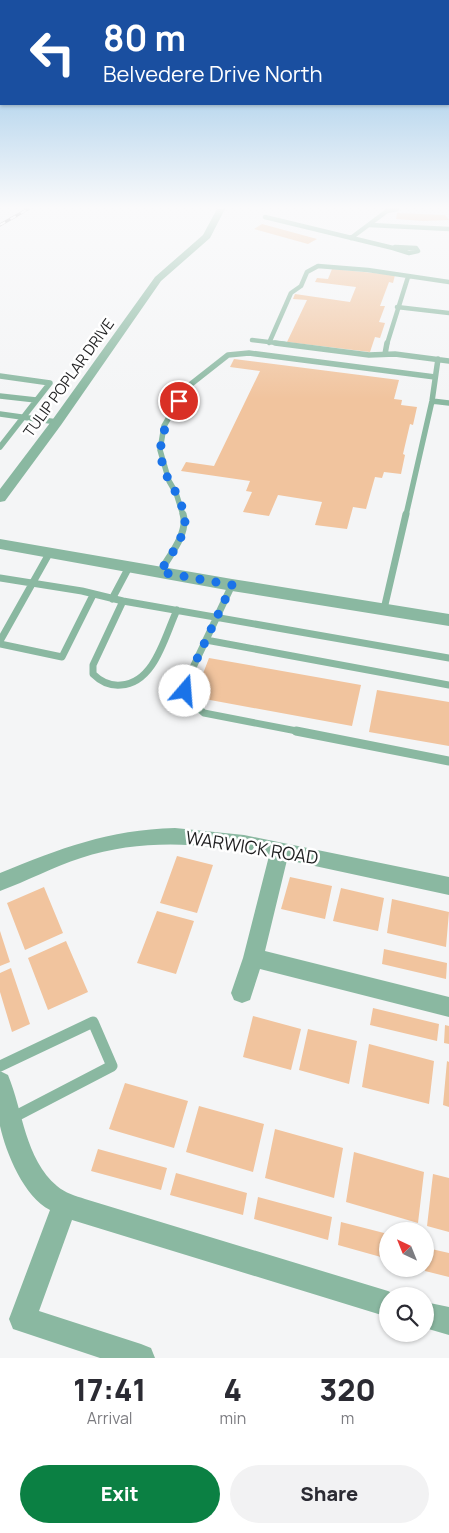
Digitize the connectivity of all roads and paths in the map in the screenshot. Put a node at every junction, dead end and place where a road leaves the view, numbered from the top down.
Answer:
1 (166, 272) edge
2 (308, 272) edge
3 (386, 272) edge
4 (408, 277) junction
5 (449, 282) edge
6 (397, 307) junction
7 (449, 313) edge
8 (252, 340) dead end
9 (269, 342) junction
10 (386, 354) junction
11 (438, 360) junction
12 (449, 361) edge
13 (0, 376) edge
14 (435, 376) junction
15 (0, 396) edge
16 (36, 400) junction
17 (432, 401) junction
18 (449, 403) edge
19 (0, 414) edge
20 (23, 417) junction
21 (57, 422) junction
22 (0, 447) edge
23 (0, 498) edge
24 (0, 544) edge
25 (50, 552) junction
26 (129, 567) junction
27 (160, 572) junction
28 (0, 578) edge
29 (32, 584) junction
30 (232, 585) junction
31 (93, 595) junction
32 (112, 599) junction
33 (123, 601) junction
34 (384, 609) junction
35 (177, 610) junction
36 (217, 616) junction
37 (449, 620) edge
38 (206, 640) junction
39 (0, 643) edge
40 (449, 658) edge
41 (449, 685) edge
42 (449, 761) edge
43 (280, 850) junction
44 (0, 882) edge
45 (449, 886) edge
46 (253, 958) junction
47 (242, 993) dead end
48 (449, 1007) edge
49 (0, 1066) edge
50 (0, 1083) edge
51 (11, 1118) junction
52 (65, 1204) junction
53 (379, 1301) edge
54 (434, 1317) edge
55 (449, 1321) edge
56 (141, 1358) edge

1 - 21 street, TULIP POPLAR DRIVE
2 - 9 lane
3 - 4 lane
4 - 5 lane
4 - 6 lane
6 - 7 lane
6 - 10 lane
8 - 9 lane
9 - 10 lane
10 - 11 lane
11 - 12 lane
11 - 14 lane
13 - 16 lane
14 - 17 lane
14 - 27 lane
15 - 16 lane
16 - 20 lane
17 - 18 lane
17 - 34 lane
19 - 20 lane
20 - 21 lane
20 - 22 lane
21 - 23 street, TULIP POPLAR DRIVE
24 - 25 street
25 - 26 street
25 - 29 lane
26 - 27 street
26 - 32 lane
27 - 30 street
28 - 29 lane
29 - 31 lane
29 - 39 lane
30 - 34 street
30 - 36 lane
31 - 32 lane
31 - 39 lane
32 - 33 lane
33 - 35 lane
33 - 35 lane
34 - 37 street
35 - 36 lane
36 - 38 lane
36 - 40 lane
38 - 41 lane
38 - 42 lane
43 - 44 street, WARWICK ROAD
43 - 45 street, WARWICK ROAD
43 - 46 street
46 - 47 street
46 - 48 street
49 - 51 lane
50 - 51 street
51 - 52 street
52 - 53 street
52 - 56 street
54 - 55 street

